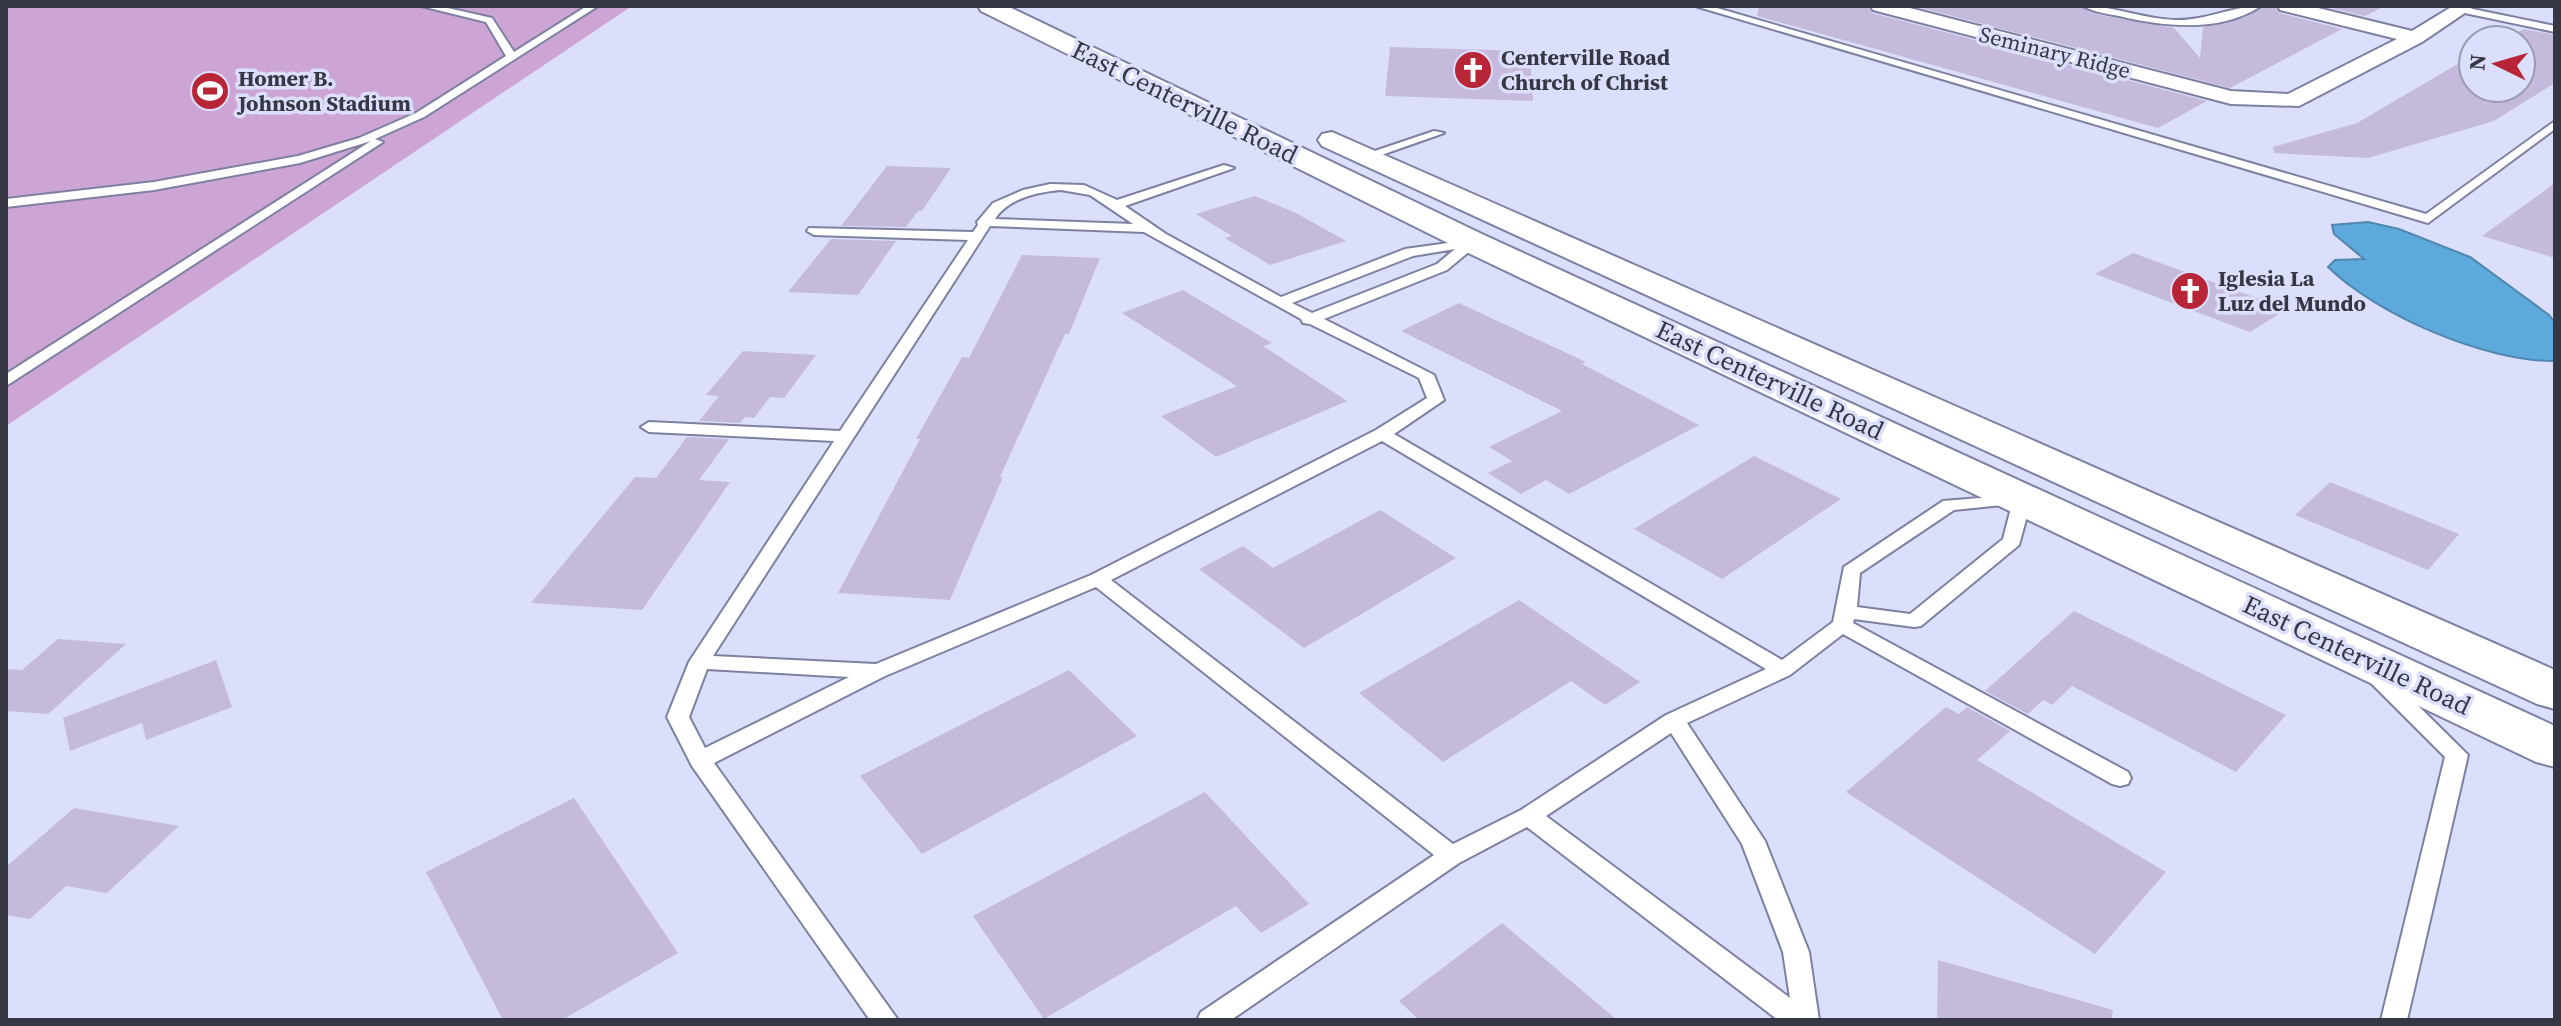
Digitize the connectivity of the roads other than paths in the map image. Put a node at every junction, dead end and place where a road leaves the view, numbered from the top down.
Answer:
1 (426, 6) edge
2 (593, 6) edge
3 (989, 6) edge
4 (1048, 6) edge
5 (1700, 6) edge
6 (1880, 6) edge
7 (2088, 6) edge
8 (2256, 6) edge
9 (2287, 6) edge
10 (2462, 8) edge
11 (2555, 29) edge
12 (2415, 38) junction
13 (512, 57) junction
14 (1165, 61) junction
15 (1125, 72) junction
16 (420, 115) junction
17 (2555, 124) edge
18 (1438, 133) dead end
19 (1366, 156) junction
20 (1228, 168) dead end
21 (6, 203) edge
22 (1115, 205) junction
23 (1517, 226) junction
24 (1144, 228) junction
25 (978, 229) junction
26 (814, 231) dead end
27 (1472, 242) junction
28 (1279, 303) junction
29 (1308, 320) junction
30 (6, 381) edge
31 (649, 427) dead end
32 (1382, 434) junction
33 (843, 436) junction
34 (2055, 467) junction
35 (2023, 498) junction
36 (1098, 579) junction
37 (1844, 618) junction
38 (2351, 652) junction
39 (699, 662) junction
40 (1783, 670) junction
41 (878, 671) junction
42 (2555, 691) edge
43 (1674, 720) junction
44 (2555, 748) edge
45 (700, 760) junction
46 (2120, 778) dead end
47 (1529, 816) junction
48 (1451, 856) junction
49 (885, 1020) edge
50 (1210, 1020) edge
51 (1798, 1020) edge
52 (1806, 1020) edge
53 (2394, 1020) edge

1 - 13 lane
2 - 13 lane
3 - 15 main road, East Centerville Road
4 - 14 main road, East Centerville Road
5 - 17 lane
6 - 12 street, Seminary Ridge
7 - 8 lane
9 - 12 street
10 - 11 lane
10 - 12 street, Seminary Ridge
13 - 16 lane
14 - 15 main road
14 - 19 main road, East Centerville Road
15 - 27 main road, East Centerville Road
16 - 21 lane
16 - 30 lane
18 - 19 lane
19 - 23 main road, East Centerville Road
20 - 22 lane
22 - 24 lane
22 - 25 lane
23 - 27 main road
23 - 34 main road, East Centerville Road
24 - 25 lane
24 - 28 lane
25 - 26 lane
25 - 33 lane
27 - 28 lane
27 - 29 lane
27 - 35 main road, East Centerville Road
28 - 29 lane
29 - 32 lane
31 - 33 lane
32 - 36 lane
32 - 40 lane
33 - 39 lane
34 - 35 main road
34 - 42 main road, East Centerville Road
35 - 37 lane
35 - 37 lane
35 - 38 main road, East Centerville Road
36 - 41 lane
36 - 48 lane
37 - 40 lane
37 - 46 lane
38 - 44 main road, East Centerville Road
38 - 53 lane
39 - 41 lane
39 - 45 lane
40 - 43 lane
41 - 45 lane
43 - 47 lane
43 - 52 lane
45 - 49 lane
47 - 48 lane
47 - 51 lane
48 - 50 lane

